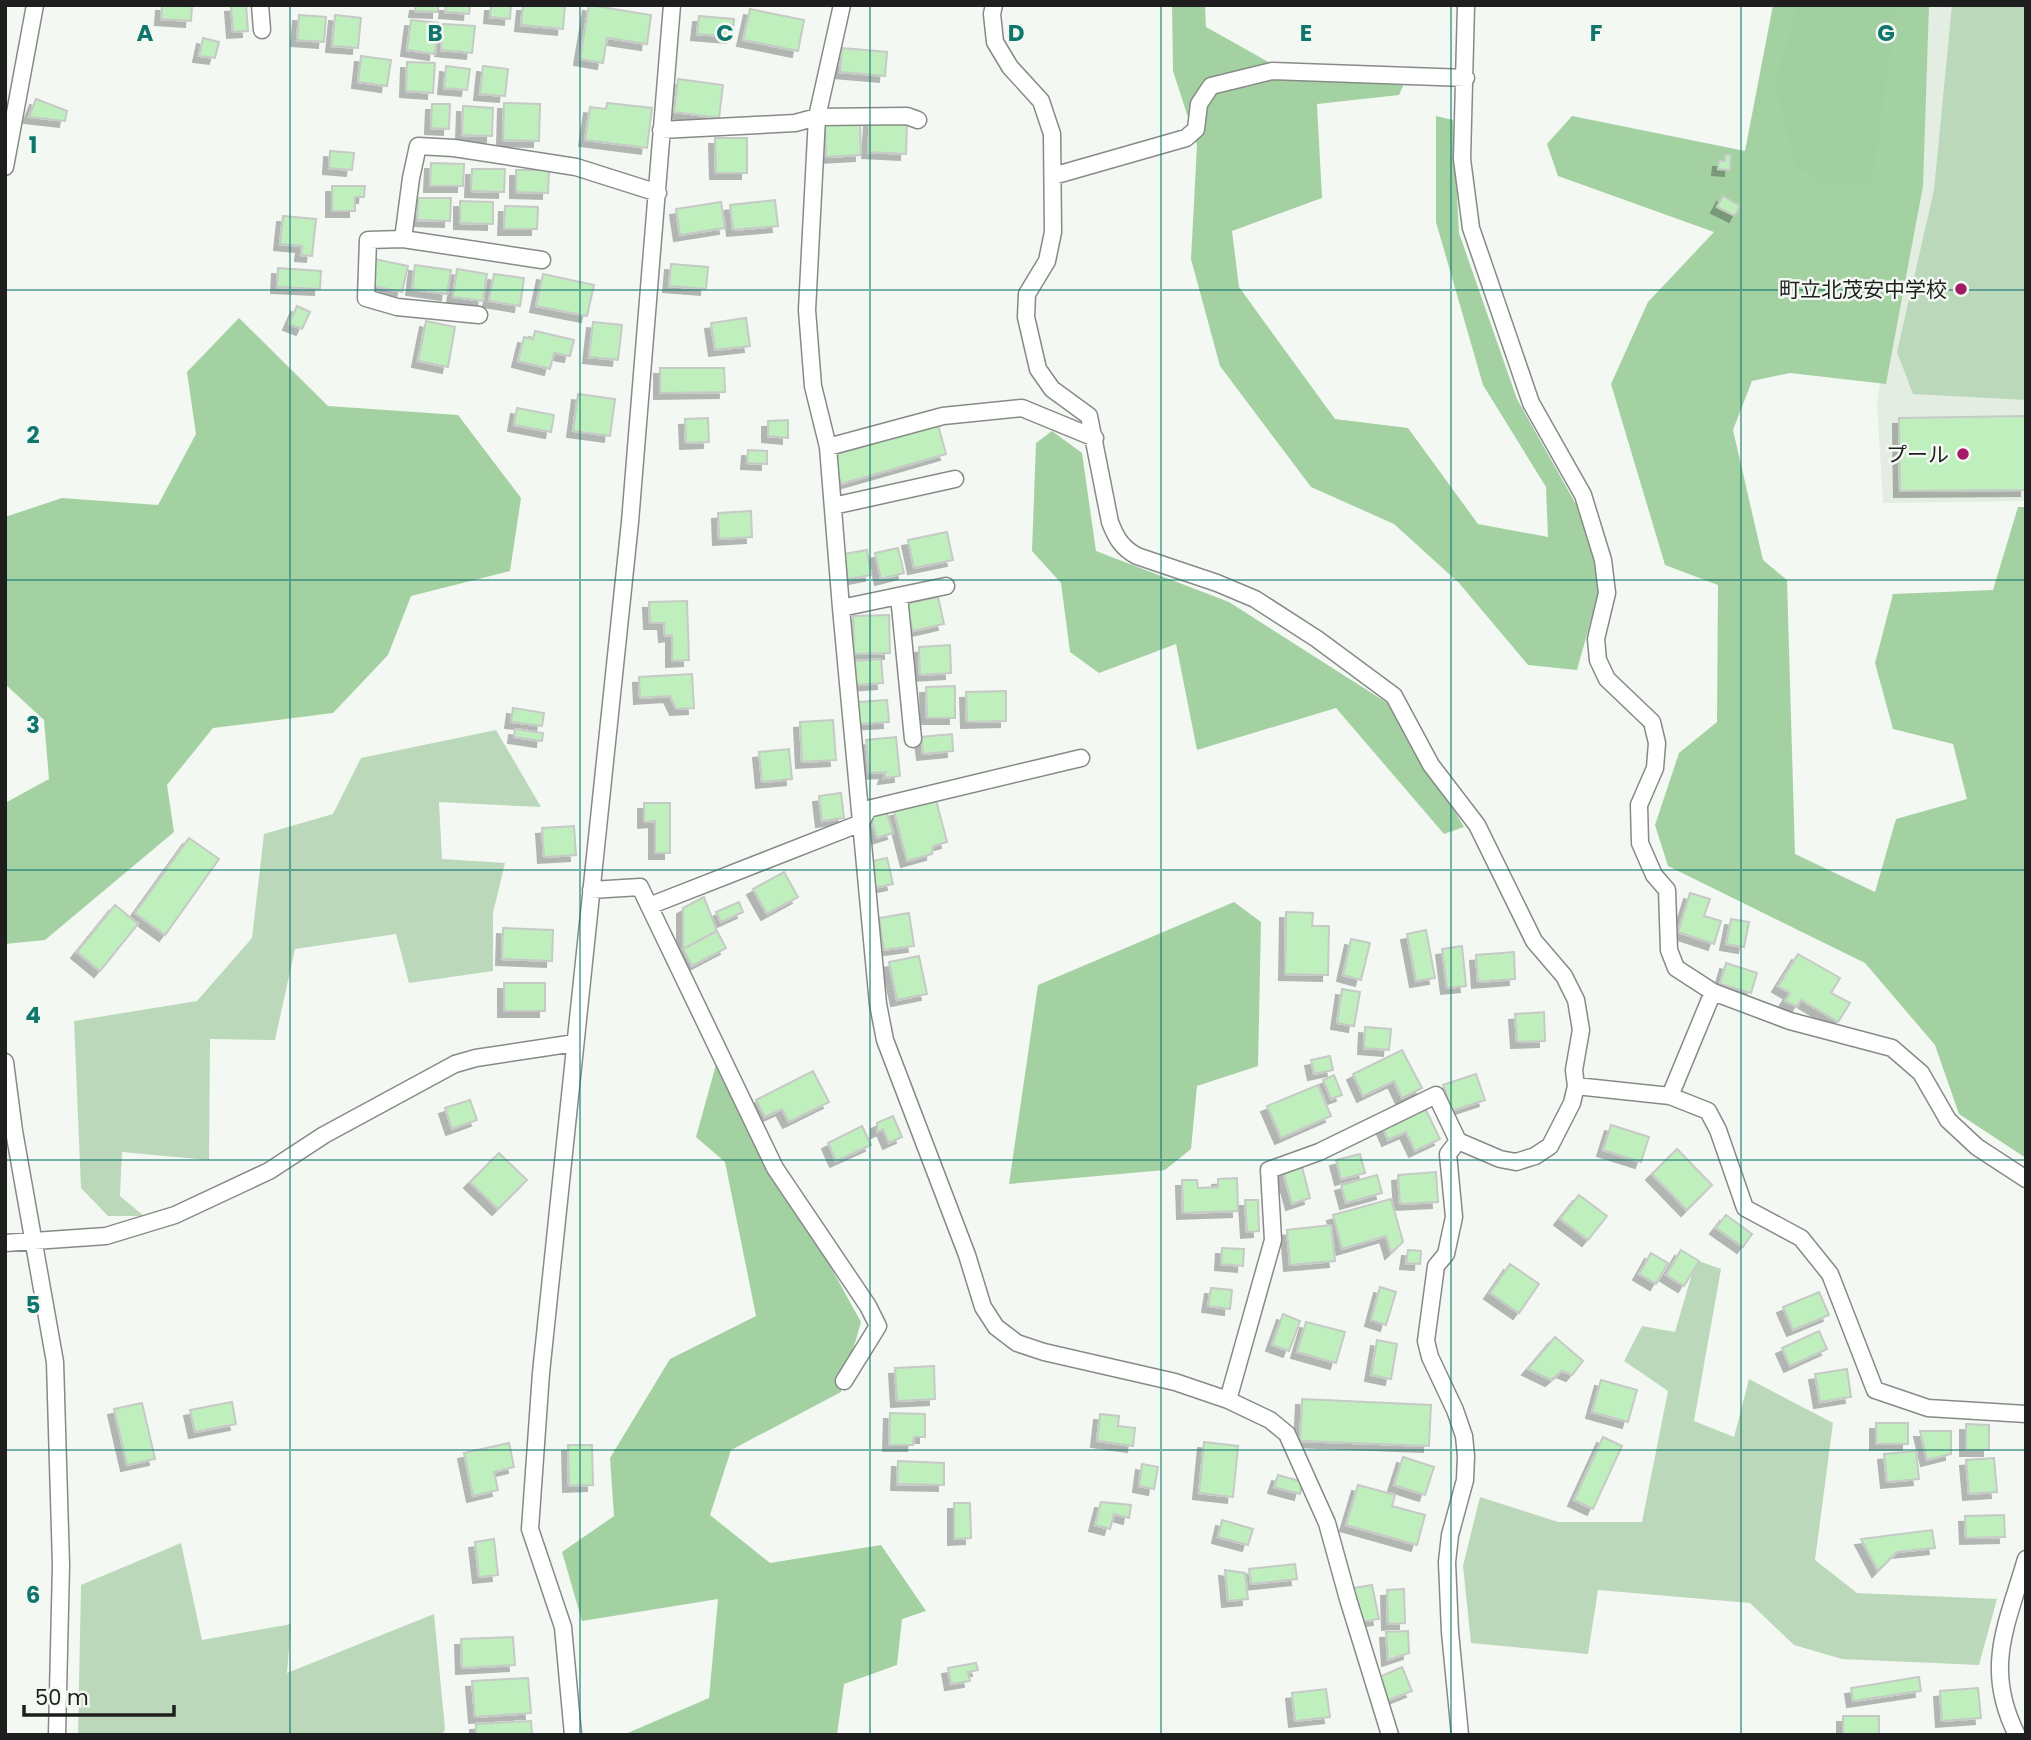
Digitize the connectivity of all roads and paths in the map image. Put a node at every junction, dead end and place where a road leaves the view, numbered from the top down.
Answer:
1 (35, 5) edge
2 (260, 5) edge
3 (672, 5) edge
4 (842, 5) edge
5 (994, 5) edge
6 (1466, 5) edge
7 (262, 30) dead end
8 (1466, 78) junction
9 (817, 117) junction
10 (918, 120) dead end
11 (661, 130) junction
12 (5, 167) edge
13 (1053, 176) junction
14 (658, 193) junction
15 (403, 239) junction
16 (542, 260) dead end
17 (479, 315) dead end
18 (1095, 438) junction
19 (828, 447) junction
20 (956, 480) dead end
21 (833, 506) junction
22 (946, 586) dead end
23 (899, 596) junction
24 (841, 608) junction
25 (913, 739) dead end
26 (1080, 758) dead end
27 (861, 823) junction
28 (591, 890) junction
29 (649, 906) junction
30 (1713, 992) junction
31 (575, 1043) junction
32 (5, 1062) edge
33 (1576, 1086) junction
34 (1670, 1096) junction
35 (1458, 1141) junction
36 (2026, 1179) edge
37 (34, 1241) junction
38 (5, 1243) edge
39 (844, 1381) dead end
40 (1228, 1400) junction
41 (2026, 1415) edge
42 (2026, 1559) edge
43 (57, 1735) edge
44 (573, 1735) edge
45 (1390, 1735) edge
46 (1460, 1735) edge
47 (2017, 1735) edge

1 - 12 street
2 - 7 street
3 - 11 street
4 - 9 street
5 - 13 street
6 - 8 street
8 - 13 street
8 - 30 street
9 - 10 street
9 - 11 street
9 - 19 street
11 - 14 street
13 - 18 street
14 - 15 street
14 - 28 street
15 - 16 street
15 - 17 street
18 - 19 street
18 - 33 street
19 - 21 street
20 - 21 street
21 - 24 street
22 - 23 street
23 - 24 street
23 - 25 street
24 - 27 street
26 - 27 street
27 - 29 street
27 - 40 street
28 - 29 street
28 - 31 street
29 - 39 street
30 - 34 street
30 - 36 street
31 - 37 street
31 - 44 street
32 - 37 street
33 - 34 street
33 - 35 street
34 - 41 street
35 - 40 street
35 - 46 street
37 - 38 street
37 - 43 street
40 - 45 street
42 - 47 street

